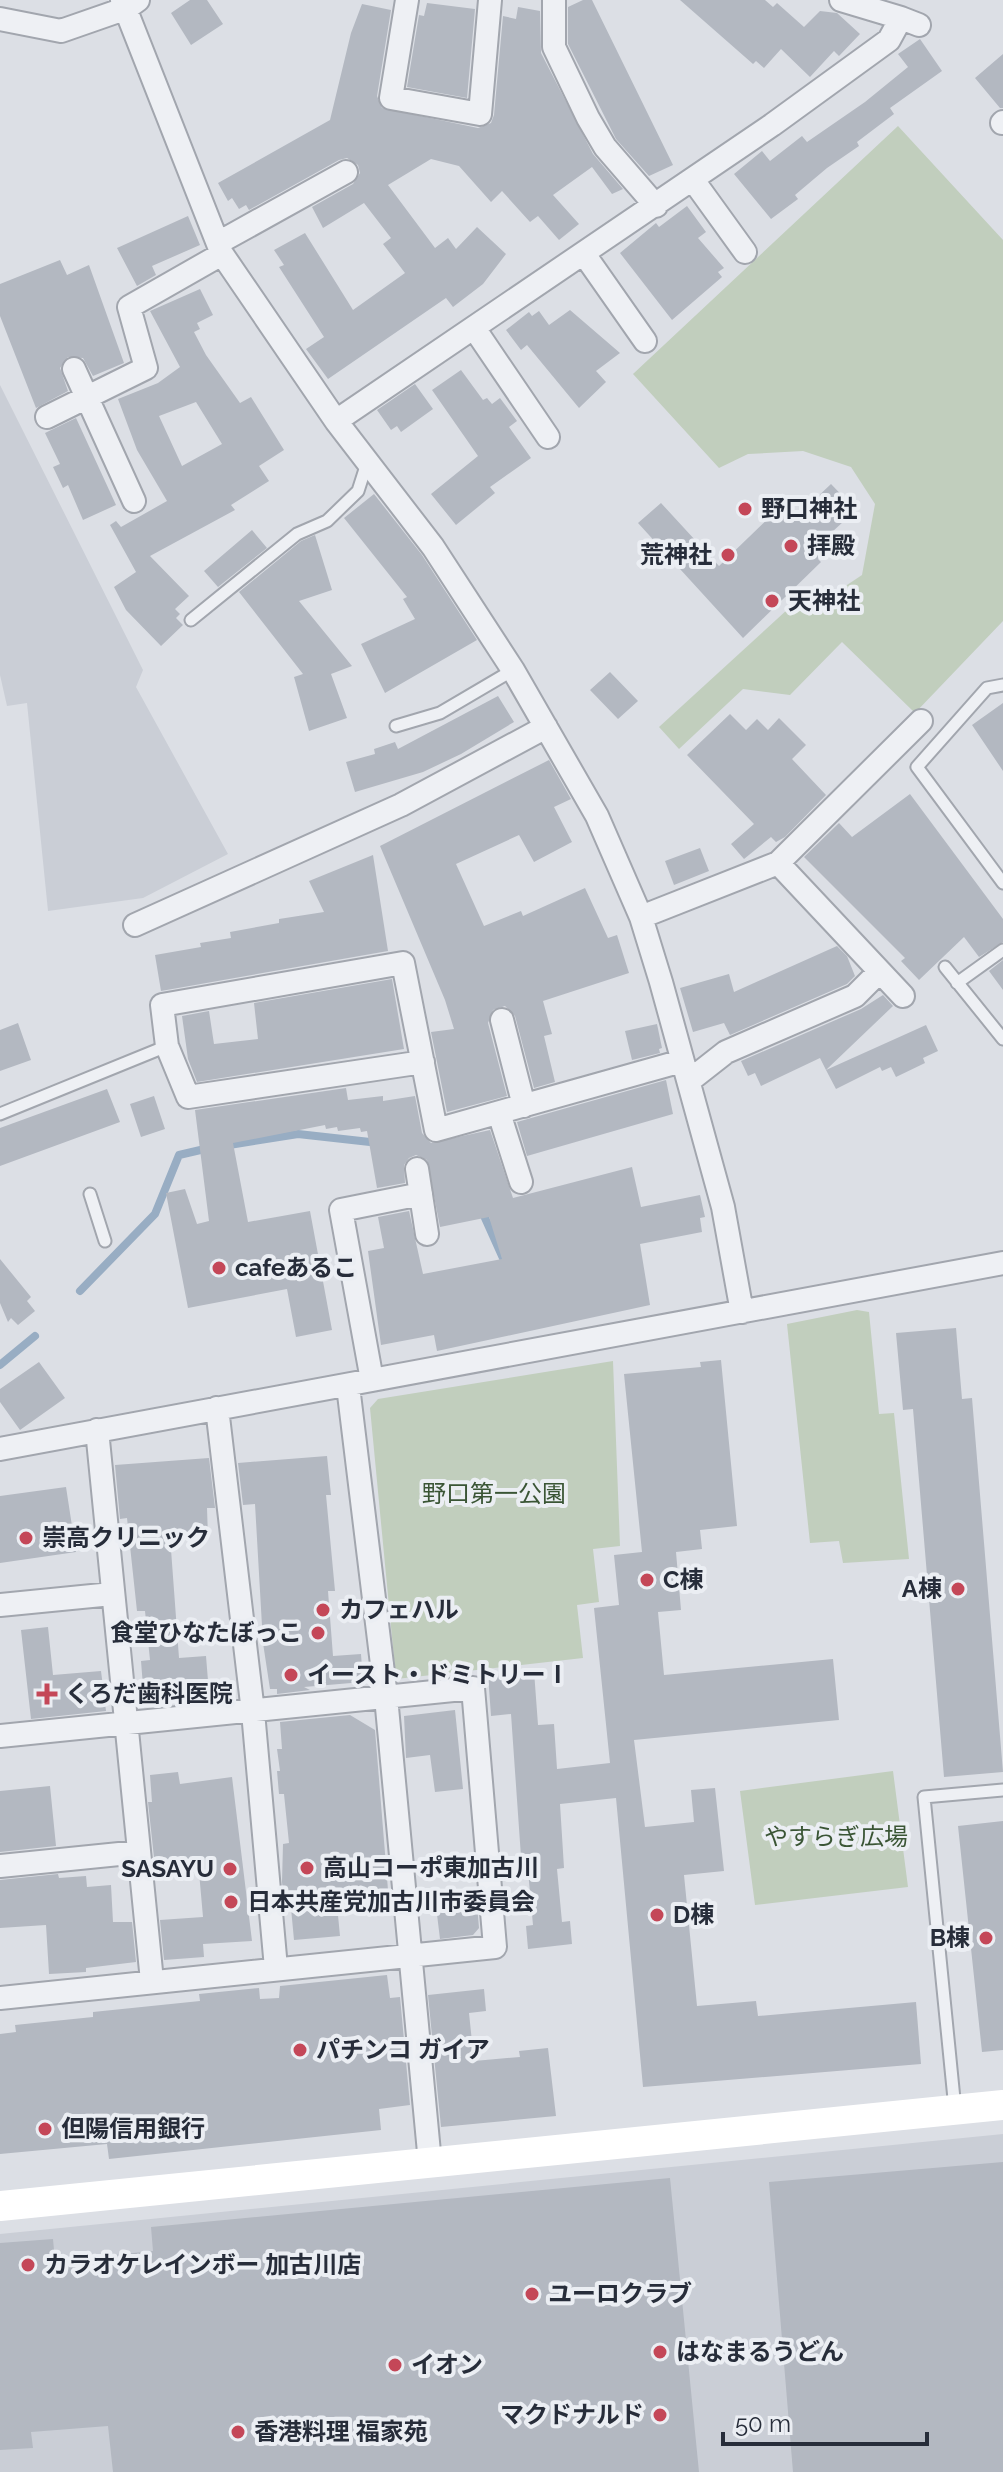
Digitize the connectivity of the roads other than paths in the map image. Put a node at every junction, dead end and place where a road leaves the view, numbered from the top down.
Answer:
1 (407, 0) edge
2 (490, 0) edge
3 (554, 0) edge
4 (841, 0) edge
5 (129, 3) edge
6 (0, 19) edge
7 (346, 172) dead end
8 (693, 180) junction
9 (656, 206) junction
10 (220, 248) junction
11 (745, 252) dead end
12 (584, 254) junction
13 (474, 328) junction
14 (645, 341) dead end
15 (74, 369) dead end
16 (87, 397) junction
17 (47, 417) dead end
18 (336, 421) junction
19 (548, 437) dead end
20 (367, 462) junction
21 (134, 501) dead end
22 (191, 620) dead end
23 (513, 670) junction
24 (1003, 685) edge
25 (921, 721) dead end
26 (396, 726) dead end
27 (546, 727) junction
28 (778, 863) junction
29 (1003, 883) edge
30 (641, 917) junction
31 (135, 925) dead end
32 (1003, 950) edge
33 (945, 967) dead end
34 (878, 973) junction
35 (957, 983) junction
36 (903, 996) dead end
37 (502, 1020) dead end
38 (1003, 1039) edge
39 (167, 1046) junction
40 (423, 1062) junction
41 (686, 1071) junction
42 (524, 1106) junction
43 (499, 1113) junction
44 (0, 1114) edge
45 (417, 1169) dead end
46 (521, 1182) dead end
47 (90, 1194) dead end
48 (421, 1194) junction
49 (427, 1234) dead end
50 (105, 1241) dead end
51 (1003, 1263) edge
52 (742, 1312) junction
53 (372, 1380) junction
54 (348, 1386) junction
55 (217, 1408) junction
56 (97, 1430) junction
57 (0, 1449) edge
58 (112, 1594) junction
59 (0, 1605) edge
60 (386, 1697) junction
61 (253, 1712) junction
62 (126, 1724) junction
63 (0, 1736) edge
64 (1003, 1790) edge
65 (139, 1852) junction
66 (0, 1866) edge
67 (412, 1956) junction
68 (276, 1968) junction
69 (152, 1981) junction
70 (0, 1998) edge
71 (1003, 2105) edge
72 (955, 2110) junction
73 (430, 2163) junction
74 (0, 2206) edge

1 - 2 street
3 - 9 street
4 - 8 street
5 - 6 street
5 - 10 street
7 - 10 street
8 - 9 street
8 - 11 street
9 - 12 street
10 - 16 street
10 - 18 street
12 - 13 street
12 - 14 street
13 - 18 street
13 - 19 street
15 - 16 street
16 - 17 street
16 - 21 street
18 - 20 street
20 - 22 lane
20 - 23 street
23 - 26 lane
23 - 27 street
24 - 29 lane
25 - 28 street
27 - 30 street
27 - 31 street
28 - 30 street
28 - 34 street
30 - 41 street
32 - 35 lane
33 - 35 lane
34 - 36 street
34 - 41 street
35 - 38 lane
37 - 42 street
39 - 40 street
39 - 40 street
39 - 44 lane
40 - 43 street
41 - 42 street
41 - 52 street
42 - 43 street
43 - 46 street
45 - 48 street
47 - 50 lane
48 - 49 street
48 - 53 street
51 - 52 street
52 - 53 street
53 - 54 street
54 - 55 street
54 - 60 street
55 - 56 street
55 - 61 street
56 - 57 street
56 - 58 street
58 - 59 street
58 - 62 street
60 - 61 street
60 - 67 street
60 - 67 street
61 - 62 street
61 - 68 street
62 - 63 street
62 - 65 street
64 - 72 lane
65 - 66 street
65 - 69 street
67 - 68 street
67 - 73 street
68 - 69 street
69 - 70 street
71 - 72 street
72 - 73 street
73 - 74 street

